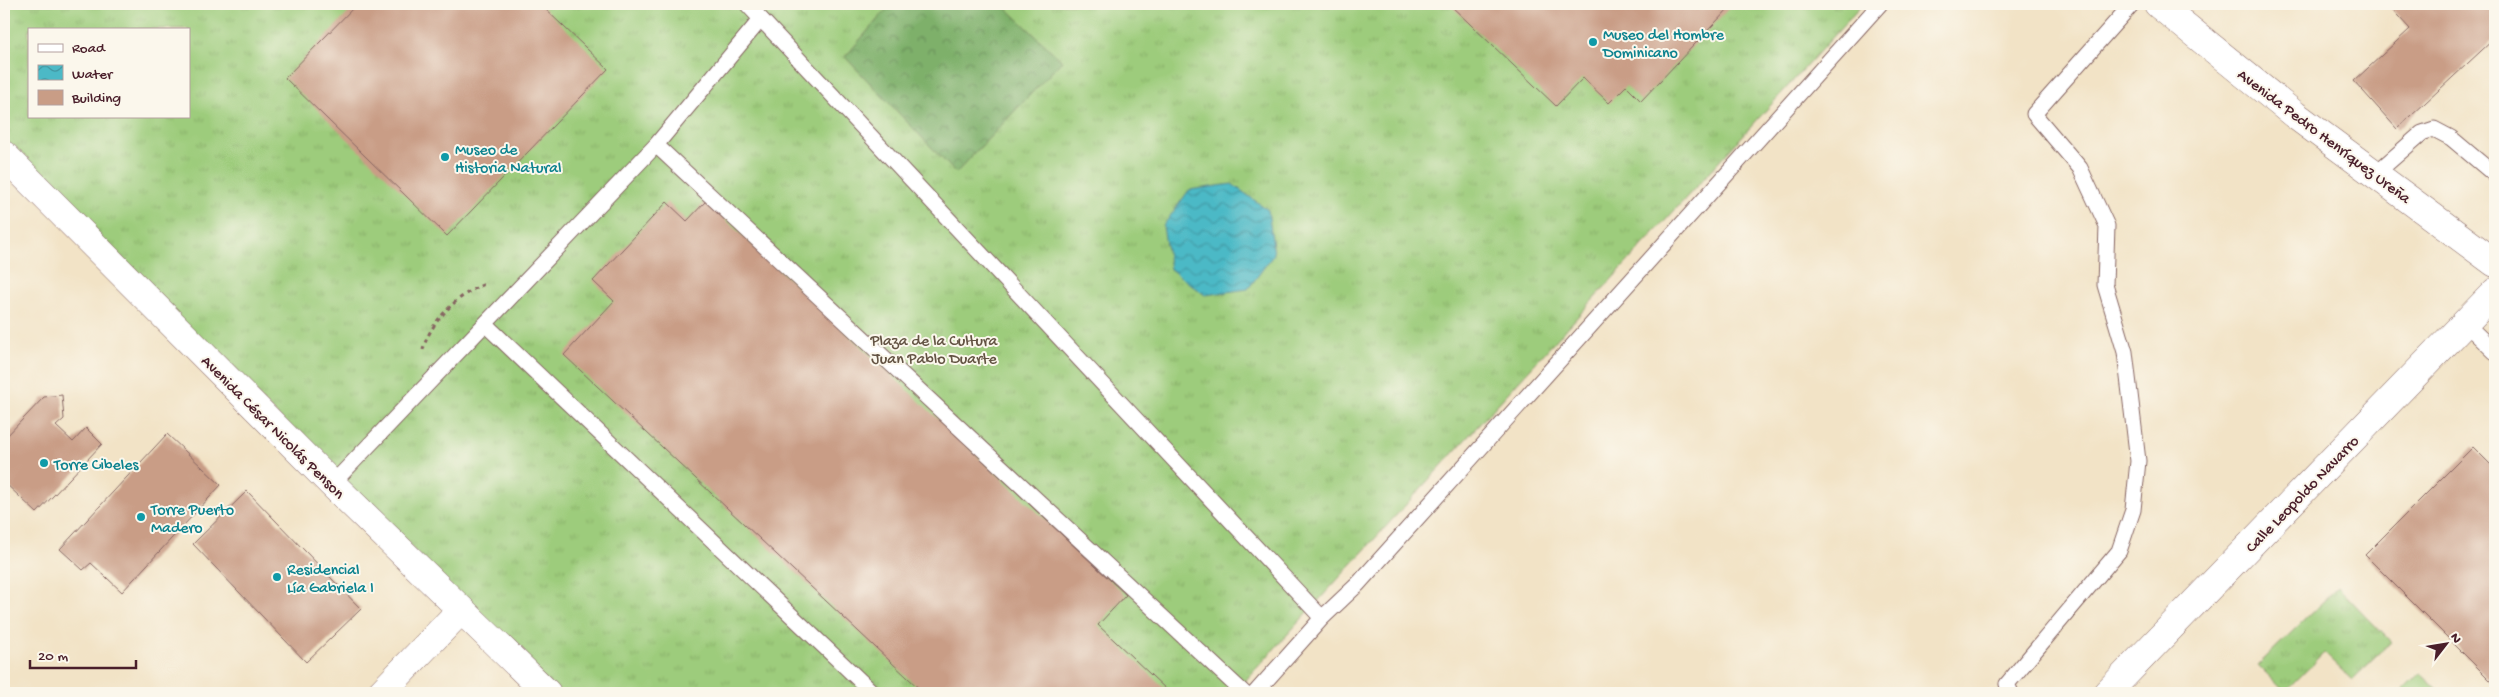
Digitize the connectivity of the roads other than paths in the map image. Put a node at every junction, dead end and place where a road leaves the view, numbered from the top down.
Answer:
1 (746, 4) edge
2 (1880, 4) edge
3 (2132, 4) edge
4 (2158, 4) edge
5 (761, 19) junction
6 (656, 145) junction
7 (4, 155) edge
8 (2375, 174) junction
9 (2495, 175) edge
10 (2495, 263) edge
11 (2495, 292) edge
12 (2465, 323) junction
13 (485, 324) junction
14 (2495, 352) edge
15 (332, 484) junction
16 (461, 610) junction
17 (1322, 618) junction
18 (381, 693) edge
19 (547, 693) edge
20 (873, 693) edge
21 (1244, 693) edge
22 (1255, 693) edge
23 (2011, 693) edge
24 (2107, 693) edge

1 - 5 lane
2 - 17 lane
3 - 23 lane
4 - 8 main road, Avenida Pedro Henríquez Ureña
5 - 6 lane
5 - 17 lane
6 - 13 lane
6 - 21 lane
7 - 15 main road, Avenida César Nicolás Penson
8 - 9 lane
8 - 10 main road, Avenida Pedro Henríquez Ureña
11 - 12 main road, Calle Leopoldo Navarro
12 - 14 lane
12 - 24 main road, Calle Leopoldo Navarro
13 - 15 lane
13 - 20 lane
15 - 16 main road, Avenida César Nicolás Penson
16 - 18 main road
16 - 19 main road, Avenida César Nicolás Penson
17 - 22 lane

